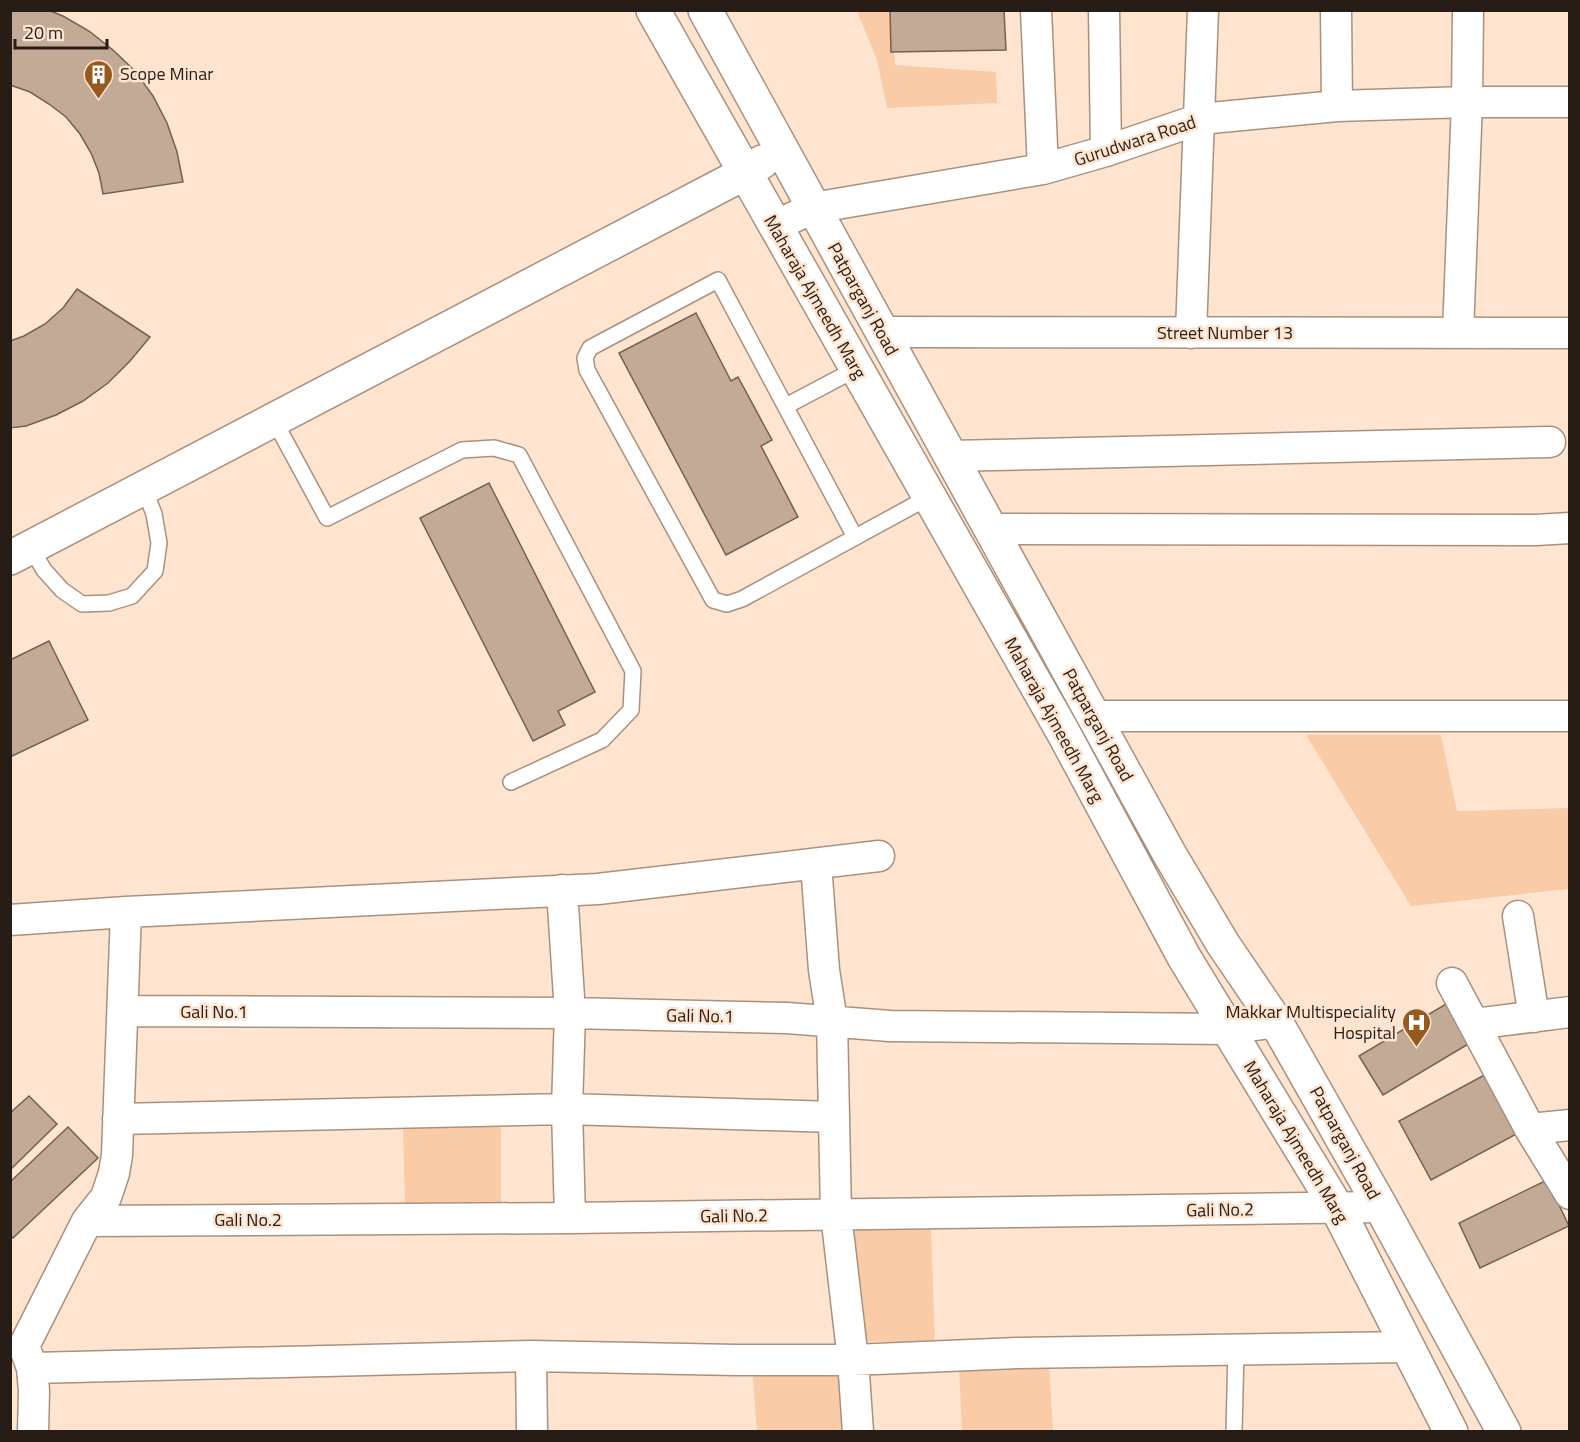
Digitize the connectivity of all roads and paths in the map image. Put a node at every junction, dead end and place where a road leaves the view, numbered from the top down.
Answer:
1 (652, 10) edge
2 (705, 10) edge
3 (1036, 10) edge
4 (1104, 10) edge
5 (1203, 10) edge
6 (1336, 10) edge
7 (1468, 10) edge
8 (1467, 102) junction
9 (1569, 102) edge
10 (1337, 106) junction
11 (1200, 119) junction
12 (781, 150) junction
13 (1106, 151) junction
14 (1043, 169) junction
15 (745, 173) junction
16 (813, 208) junction
17 (775, 226) junction
18 (881, 332) junction
19 (1191, 333) junction
20 (1458, 333) junction
21 (1569, 333) edge
22 (856, 369) junction
23 (786, 406) junction
24 (274, 420) junction
25 (1550, 442) dead end
26 (949, 456) junction
27 (144, 488) junction
28 (929, 497) junction
29 (1569, 528) edge
30 (990, 530) junction
31 (855, 537) junction
32 (21, 553) edge
33 (1093, 716) junction
34 (1569, 716) edge
35 (511, 782) dead end
36 (879, 856) dead end
37 (816, 864) junction
38 (562, 890) junction
39 (126, 912) junction
40 (1518, 916) dead end
41 (10, 920) edge
42 (1452, 983) dead end
43 (123, 1011) junction
44 (1569, 1012) edge
45 (570, 1013) junction
46 (1534, 1017) junction
47 (832, 1021) junction
48 (1276, 1022) junction
49 (1474, 1024) junction
50 (1228, 1029) junction
51 (567, 1110) junction
52 (834, 1117) junction
53 (117, 1119) junction
54 (1569, 1125) edge
55 (1530, 1129) junction
56 (1569, 1194) edge
57 (1337, 1208) junction
58 (1381, 1208) junction
59 (836, 1215) junction
60 (570, 1218) junction
61 (87, 1221) junction
62 (1408, 1347) junction
63 (22, 1348) edge
64 (1236, 1349) junction
65 (531, 1356) junction
66 (853, 1360) junction
67 (33, 1431) edge
68 (532, 1431) edge
69 (858, 1431) edge
70 (1234, 1431) edge
71 (1451, 1431) edge
72 (1504, 1431) edge

1 - 15 main road, Maharaja Ajmeedh Marg
2 - 12 main road, Patparganj Road
3 - 14 street
4 - 13 street
5 - 11 street
6 - 10 street
7 - 8 street
8 - 9 street, Gurudwara Road
8 - 10 street, Gurudwara Road
8 - 20 street
10 - 11 street, Gurudwara Road
11 - 13 street, Gurudwara Road
11 - 19 street
12 - 15 main road
12 - 16 main road, Patparganj Road
13 - 14 street, Gurudwara Road
14 - 16 street, Gurudwara Road
15 - 17 main road, Maharaja Ajmeedh Marg
15 - 24 main road
16 - 17 street, Gurudwara Road
16 - 18 main road, Patparganj Road
17 - 22 main road, Maharaja Ajmeedh Marg
18 - 19 street, Street Number 13
18 - 26 main road, Patparganj Road
19 - 20 street, Street Number 13
20 - 21 street, Street Number 13
22 - 23 lane
22 - 28 main road, Maharaja Ajmeedh Marg
23 - 31 lane
23 - 31 lane
24 - 27 main road
24 - 35 lane
25 - 26 street
26 - 30 main road, Patparganj Road
27 - 32 main road
27 - 32 lane
28 - 31 lane
28 - 50 main road, Maharaja Ajmeedh Marg
29 - 30 street
30 - 33 main road, Patparganj Road
33 - 34 street
33 - 48 main road, Patparganj Road
36 - 37 street
37 - 38 street
37 - 47 street
38 - 39 street
38 - 45 street
39 - 41 street
39 - 43 street
40 - 46 street
42 - 49 street
43 - 45 street, Gali No.1
43 - 53 street
44 - 46 street
45 - 47 street, Gali No.1
45 - 51 street
46 - 49 street
47 - 50 street, Gali No.1
47 - 52 street
48 - 50 street, Gali No.1
48 - 58 main road, Patparganj Road
49 - 55 street
50 - 57 main road, Maharaja Ajmeedh Marg
51 - 52 street
51 - 53 street
51 - 60 street
52 - 59 street
53 - 61 street
54 - 55 street
55 - 56 street
57 - 58 street, Gali No.2
57 - 59 street, Gali No.2
57 - 62 main road, Maharaja Ajmeedh Marg
58 - 72 main road, Patparganj Road
59 - 60 street, Gali No.2
59 - 66 street
60 - 61 street, Gali No.2
61 - 63 street
62 - 64 street
62 - 71 main road, Maharaja Ajmeedh Marg
63 - 65 street
63 - 67 street
64 - 66 street
64 - 70 lane
65 - 66 street
65 - 68 street
66 - 69 street

